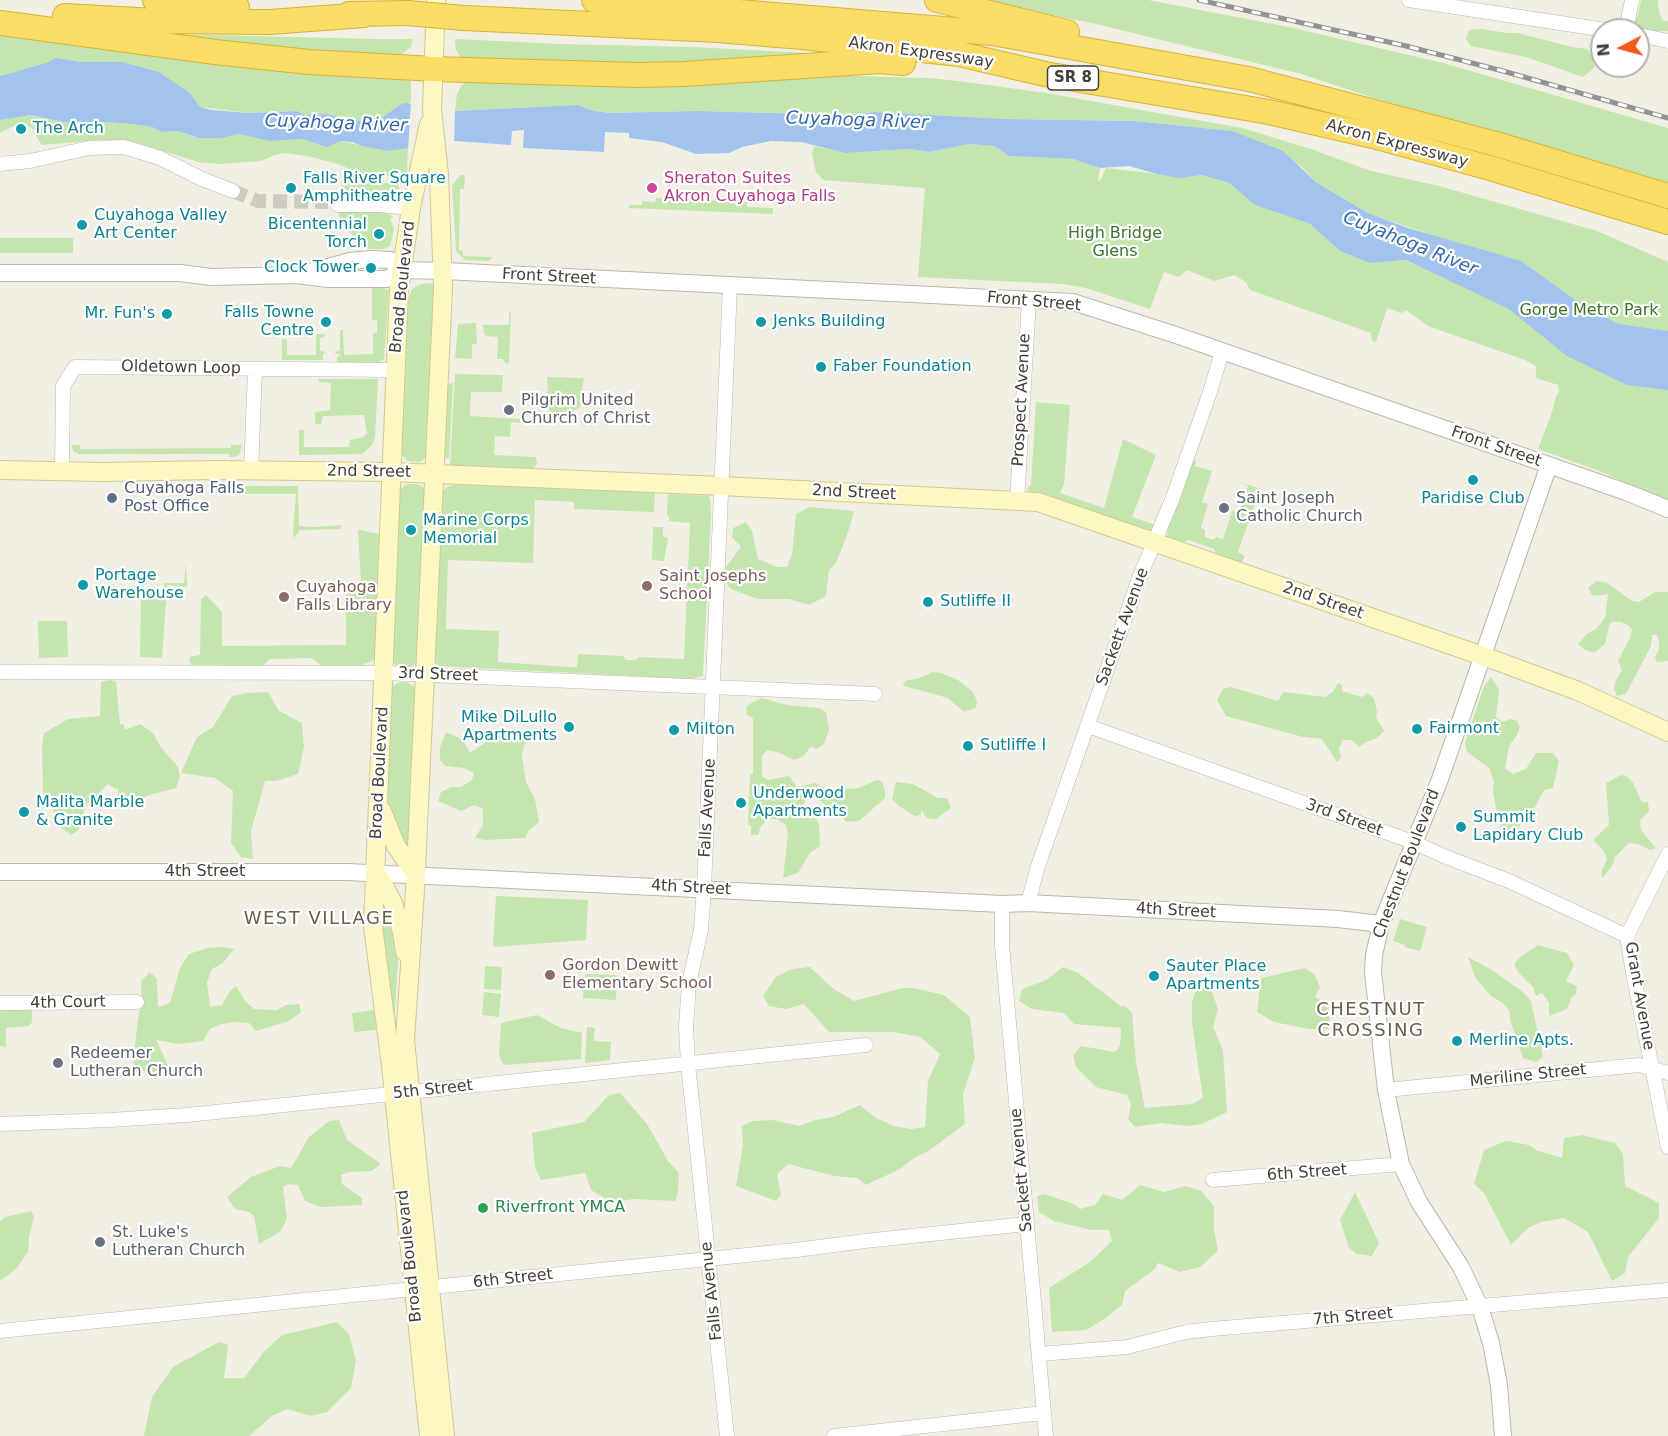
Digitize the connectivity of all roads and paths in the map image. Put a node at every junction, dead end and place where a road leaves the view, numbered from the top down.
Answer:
1 (155, 0) edge
2 (436, 0) edge
3 (594, 0) edge
4 (938, 0) edge
5 (1409, 0) edge
6 (1632, 0) edge
7 (0, 7) edge
8 (364, 15) junction
9 (1628, 18) edge
10 (0, 23) edge
11 (1590, 28) edge
12 (1650, 37) edge
13 (1668, 40) edge
14 (1045, 74) junction
15 (433, 79) junction
16 (1250, 79) junction
17 (432, 110) junction
18 (0, 164) edge
19 (428, 174) junction
20 (233, 191) tunnel mouth
21 (1668, 196) edge
22 (338, 205) tunnel mouth
23 (411, 208) junction
24 (1668, 222) edge
25 (402, 270) junction
26 (444, 271) junction
27 (0, 273) edge
28 (730, 286) junction
29 (1029, 300) junction
30 (1222, 352) junction
31 (255, 369) junction
32 (395, 370) junction
33 (1549, 465) junction
34 (0, 470) edge
35 (62, 470) junction
36 (251, 471) junction
37 (391, 472) junction
38 (434, 473) junction
39 (721, 486) junction
40 (1017, 501) junction
41 (1668, 509) edge
42 (1156, 542) junction
43 (1482, 656) junction
44 (0, 672) edge
45 (384, 673) junction
46 (424, 675) junction
47 (713, 687) junction
48 (875, 694) dead end
49 (1088, 726) junction
50 (1668, 732) edge
51 (379, 800) junction
52 (1413, 842) junction
53 (1668, 854) edge
54 (0, 872) edge
55 (375, 873) junction
56 (416, 875) junction
57 (704, 888) junction
58 (1028, 903) junction
59 (1002, 904) junction
60 (1381, 924) junction
61 (1628, 936) junction
62 (409, 983) junction
63 (137, 1002) dead end
64 (0, 1004) edge
65 (866, 1045) dead end
66 (688, 1064) junction
67 (1651, 1069) junction
68 (1668, 1074) edge
69 (1386, 1090) junction
70 (402, 1093) junction
71 (0, 1124) edge
72 (1668, 1147) edge
73 (1401, 1164) junction
74 (1213, 1180) dead end
75 (1026, 1224) junction
76 (709, 1259) junction
77 (422, 1289) junction
78 (1668, 1290) edge
79 (1480, 1307) junction
80 (0, 1331) edge
81 (1040, 1354) junction
82 (1044, 1413) junction
83 (429, 1436) edge
84 (446, 1436) edge
85 (727, 1436) edge
86 (834, 1436) edge
87 (1046, 1436) edge
88 (1503, 1436) edge

1 - 8 highway, Akron Expressway / SR 8
2 - 15 main road, Broad Boulevard
3 - 16 highway, Akron Expressway / SR 8
4 - 16 highway
5 - 11 street
6 - 9 street
7 - 8 highway
8 - 14 highway, Akron Expressway / SR 8, bridge
10 - 15 highway
12 - 13 street
14 - 15 highway
14 - 24 highway, Akron Expressway / SR 8
15 - 17 main road, Broad Boulevard
16 - 21 highway, Akron Expressway / SR 8
17 - 19 main road, Broad Boulevard
17 - 19 main road, Broad Boulevard
18 - 20 street
19 - 23 main road, Broad Boulevard
19 - 26 main road, Broad Boulevard
22 - 23 street
23 - 25 main road, Broad Boulevard
25 - 26 street, Front Street
25 - 27 street, Front Street
25 - 32 main road, Broad Boulevard
26 - 28 street, Front Street
26 - 38 main road, Broad Boulevard
28 - 29 street, Front Street
28 - 39 street, Falls Avenue
29 - 30 street, Front Street
29 - 40 street, Prospect Avenue
30 - 33 street, Front Street
30 - 42 street, Sackett Avenue
31 - 32 street, Oldetown Loop
31 - 35 street, Oldetown Loop
31 - 36 street
32 - 37 main road, Broad Boulevard
33 - 41 street, Front Street
33 - 43 street, Chestnut Boulevard
34 - 35 main road, 2nd Street
35 - 36 main road, 2nd Street
36 - 37 main road, 2nd Street
37 - 38 main road, 2nd Street
37 - 45 main road, Broad Boulevard
38 - 39 main road, 2nd Street
38 - 46 main road, Broad Boulevard
39 - 40 main road, 2nd Street
39 - 47 street, Falls Avenue
40 - 42 main road, 2nd Street
42 - 43 main road, 2nd Street
42 - 49 street, Sackett Avenue
43 - 50 main road, 2nd Street
43 - 52 street, Chestnut Boulevard
44 - 45 street, 3rd Street
45 - 46 street, 3rd Street
45 - 51 main road, Broad Boulevard
46 - 47 street, 3rd Street
46 - 56 main road, Broad Boulevard
47 - 48 street, 3rd Street
47 - 57 street, Falls Avenue
49 - 52 street, 3rd Street
49 - 58 street, Sackett Avenue
51 - 55 main road, Broad Boulevard
51 - 56 main road
52 - 60 street, Chestnut Boulevard
52 - 61 street, 3rd Street
53 - 61 street, Grant Avenue
54 - 55 street, 4th Street
55 - 56 street, 4th Street
55 - 62 main road
55 - 70 main road, Broad Boulevard
56 - 57 street, 4th Street
56 - 62 main road, Broad Boulevard
57 - 59 street, 4th Street
57 - 66 street, Falls Avenue
58 - 59 street, 4th Street
58 - 60 street, 4th Street
59 - 75 street, Sackett Avenue
60 - 69 street, Chestnut Boulevard
61 - 67 street, Grant Avenue
62 - 70 main road, Broad Boulevard
63 - 64 street, 4th Court
65 - 66 street, 5th Street
66 - 70 street, 5th Street
66 - 76 street, Falls Avenue
67 - 68 street, Meriline Street
67 - 69 street, Meriline Street
67 - 72 street, Grant Avenue
69 - 73 street, Chestnut Boulevard
70 - 71 street, 5th Street
70 - 77 main road, Broad Boulevard
73 - 74 street, 6th Street
73 - 79 street, Chestnut Boulevard
75 - 76 street, 6th Street
75 - 81 street, Sackett Avenue
76 - 77 street, 6th Street
76 - 85 street, Falls Avenue
77 - 80 street, 6th Street
77 - 83 main road, Broad Boulevard
77 - 84 main road, Broad Boulevard
78 - 79 street, 7th Street
79 - 81 street, 7th Street
79 - 88 street, Chestnut Boulevard
81 - 82 street, Sackett Avenue
82 - 86 street
82 - 87 street, Sackett Avenue

